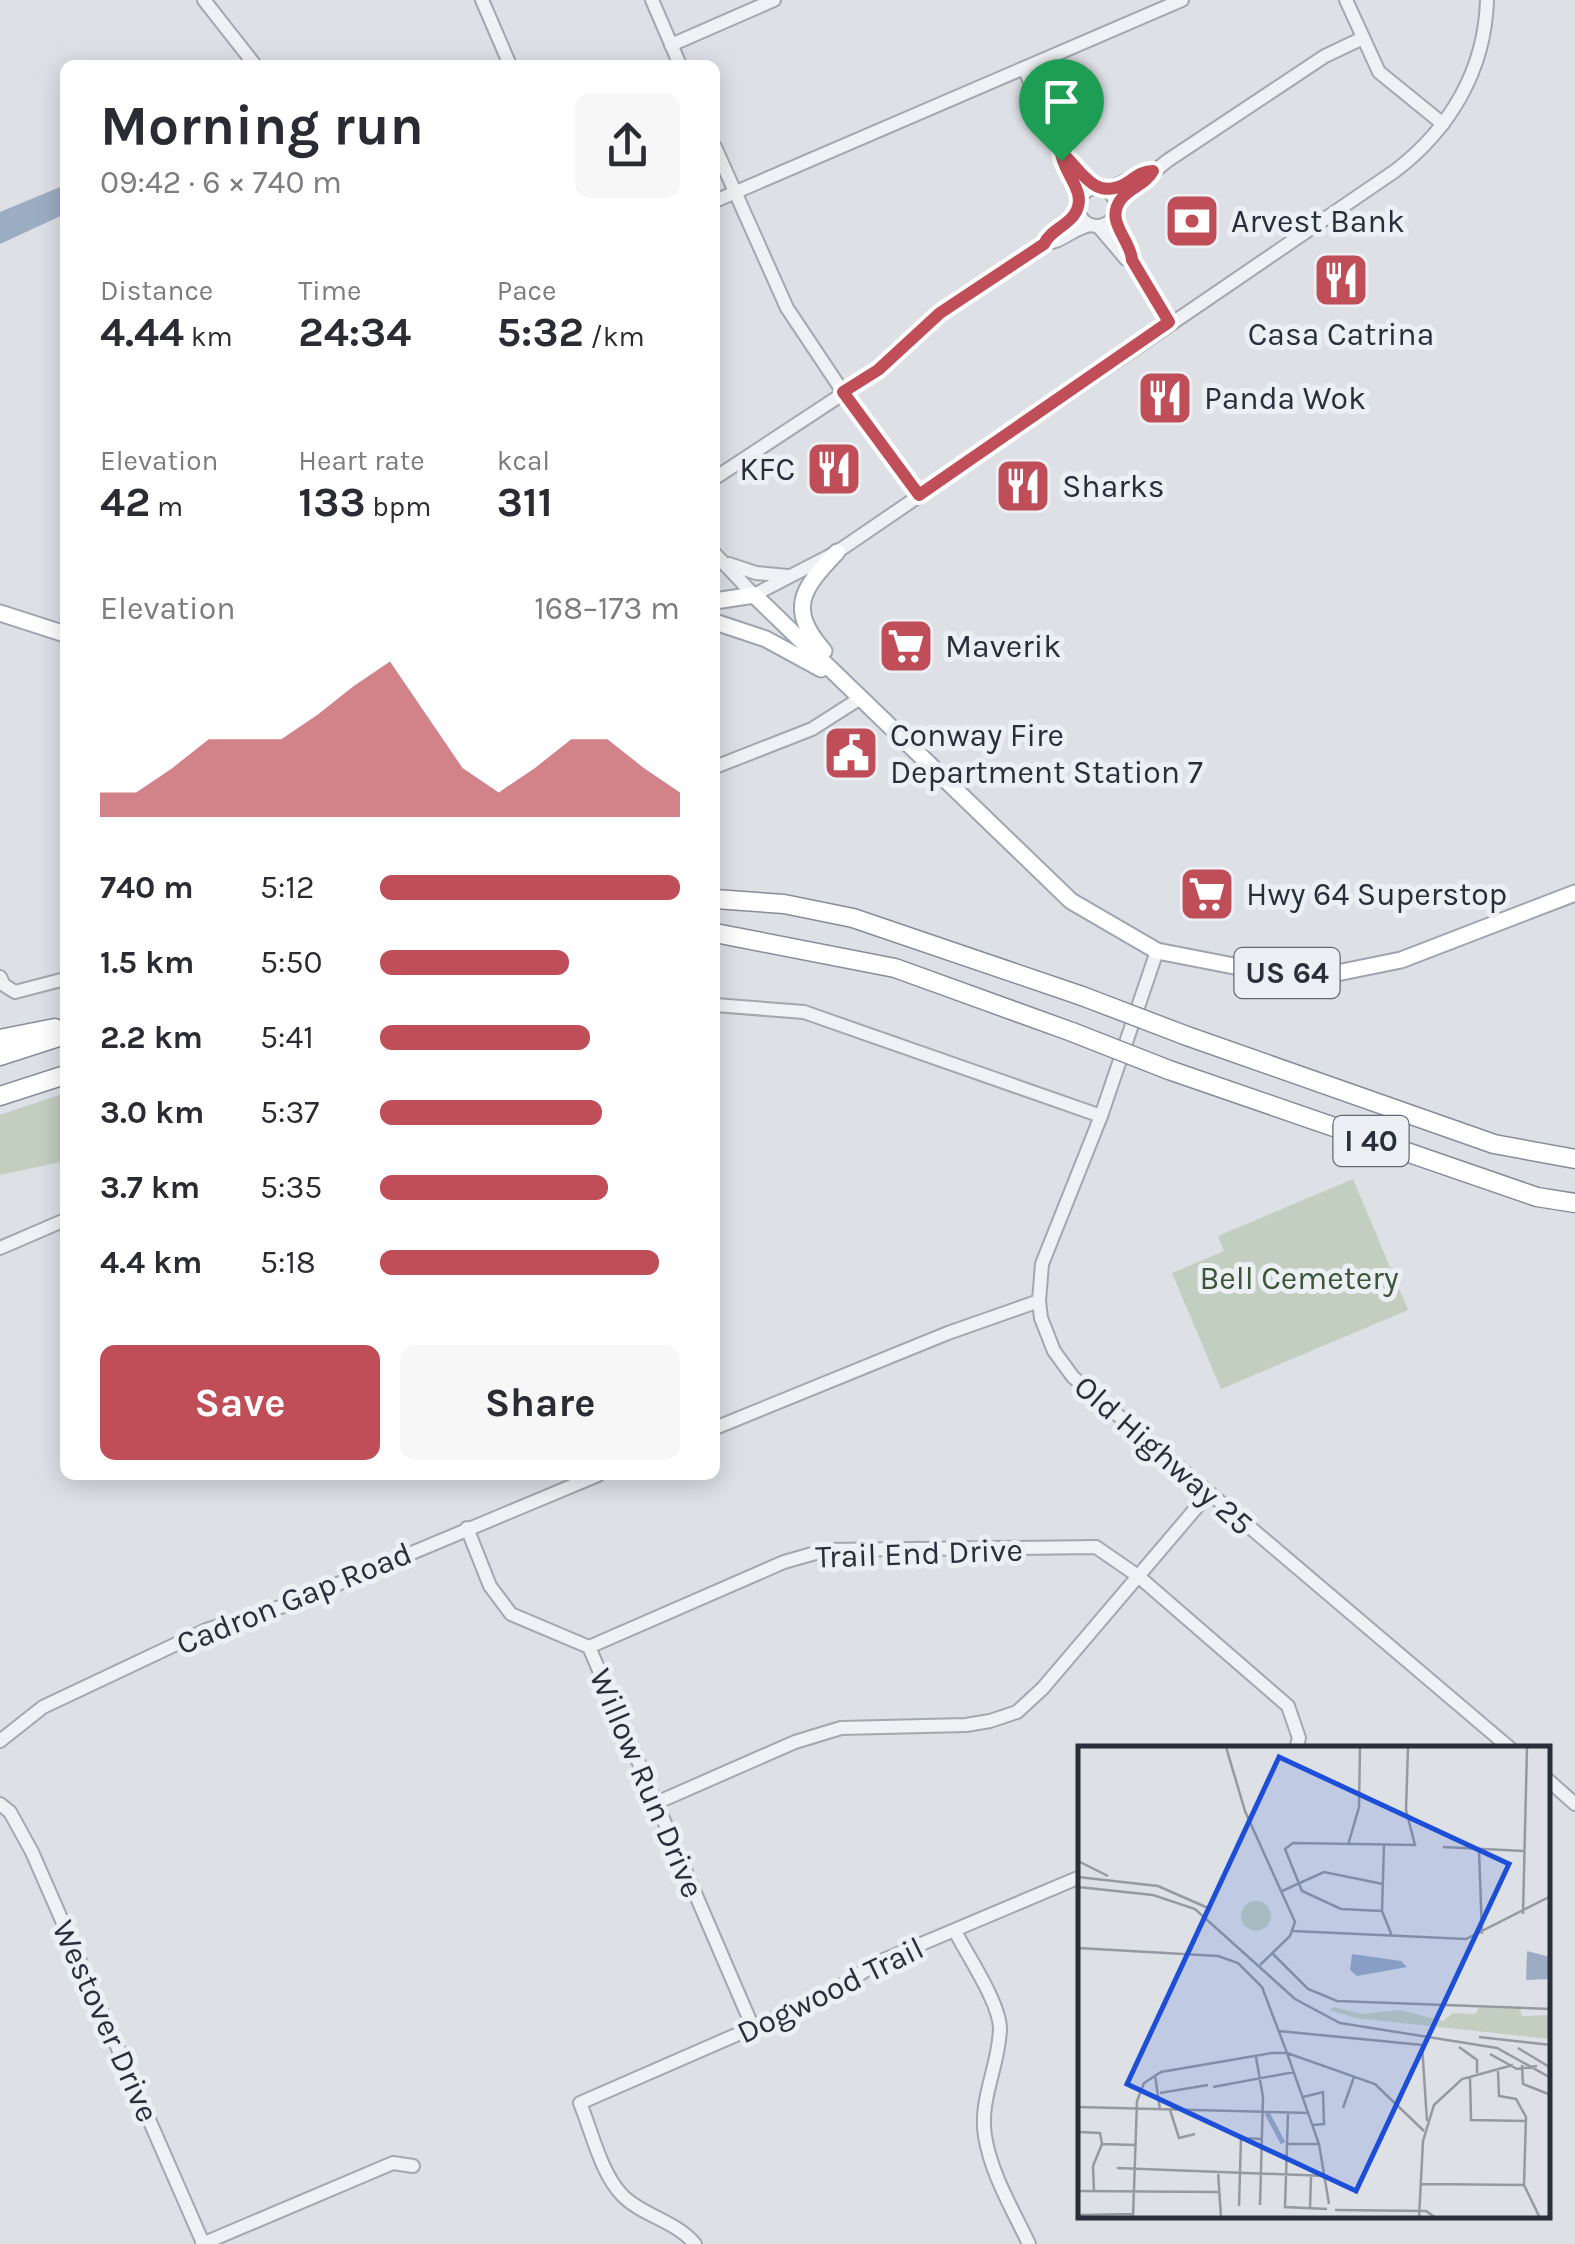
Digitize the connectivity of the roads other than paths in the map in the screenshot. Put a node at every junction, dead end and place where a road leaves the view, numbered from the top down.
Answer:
1 (206, 0) edge
2 (482, 0) edge
3 (652, 0) edge
4 (774, 0) edge
5 (1182, 0) edge
6 (1346, 0) edge
7 (1487, 0) edge
8 (1363, 38) junction
9 (671, 44) junction
10 (252, 60) edge
11 (508, 60) edge
12 (678, 60) edge
13 (1024, 68) junction
14 (1443, 124) junction
15 (1061, 152) junction
16 (720, 159) edge
17 (1153, 171) junction
18 (1101, 189) junction
19 (734, 193) junction
20 (720, 199) edge
21 (1079, 205) junction
22 (1116, 211) junction
23 (1094, 226) junction
24 (1044, 244) junction
25 (1132, 260) junction
26 (1169, 322) junction
27 (843, 392) junction
28 (720, 475) edge
29 (919, 495) junction
30 (837, 552) junction
31 (720, 557) edge
32 (720, 559) edge
33 (794, 575) junction
34 (754, 595) junction
35 (720, 600) edge
36 (0, 613) edge
37 (720, 624) edge
38 (60, 632) edge
39 (859, 699) junction
40 (720, 765) edge
41 (1575, 892) edge
42 (720, 898) edge
43 (720, 935) edge
44 (1157, 952) junction
45 (0, 977) edge
46 (60, 980) edge
47 (720, 1005) edge
48 (60, 1027) edge
49 (60, 1037) edge
50 (0, 1039) edge
51 (0, 1056) edge
52 (60, 1078) edge
53 (0, 1096) edge
54 (1101, 1116) junction
55 (1575, 1158) edge
56 (1575, 1202) edge
57 (60, 1222) edge
58 (0, 1248) edge
59 (1039, 1301) junction
60 (720, 1426) edge
61 (586, 1480) edge
62 (1208, 1494) junction
63 (466, 1528) junction
64 (1138, 1576) junction
65 (589, 1648) junction
66 (0, 1741) edge
67 (1297, 1746) edge
68 (1506, 1746) edge
69 (1550, 1782) edge
70 (656, 1803) junction
71 (0, 1804) edge
72 (1575, 1804) edge
73 (1078, 1878) edge
74 (955, 1931) junction
75 (754, 2030) junction
76 (413, 2166) dead end
77 (203, 2244) edge
78 (695, 2244) edge
79 (1029, 2244) edge

1 - 10 street
2 - 11 street
3 - 9 street
4 - 9 street
5 - 13 street
6 - 8 street
7 - 14 street
8 - 14 street
8 - 17 street
9 - 12 street
13 - 15 street
13 - 19 street
14 - 26 street
15 - 18 street
15 - 21 street
16 - 19 street
17 - 18 street
17 - 22 street
18 - 21 street
18 - 22 street
19 - 20 street
19 - 27 street
21 - 23 street
21 - 24 street
22 - 23 street
22 - 25 street
23 - 24 street
23 - 25 street
24 - 27 street
25 - 26 street
26 - 29 street
27 - 28 street
27 - 29 street
29 - 30 street
30 - 33 street
30 - 39 main road
31 - 33 street
32 - 34 street
33 - 34 street
34 - 35 main road
34 - 39 main road, US 64
36 - 38 main road
37 - 39 main road
39 - 40 street
39 - 44 main road, US 64
41 - 44 main road, US 64
42 - 55 highway, I 40, bridge
43 - 56 highway, I 40, bridge
44 - 54 street, Old Highway 25
45 - 46 street
47 - 54 street
48 - 50 highway
49 - 51 highway
52 - 53 highway
54 - 59 street, Old Highway 25
57 - 58 street
59 - 60 street
59 - 62 street, Old Highway 25
61 - 63 street, Cadron Gap Road
62 - 64 street
62 - 68 street, Old Highway 25
63 - 65 street, Willow Run Drive
63 - 66 street, Cadron Gap Road
64 - 65 street, Trail End Drive
64 - 67 street
64 - 70 street
65 - 70 street, Willow Run Drive
69 - 72 street
70 - 75 street, Willow Run Drive
71 - 77 street, Westover Drive
73 - 74 street, Dogwood Trail
74 - 75 street, Dogwood Trail
74 - 79 street
75 - 78 street, Dogwood Trail
76 - 77 street

